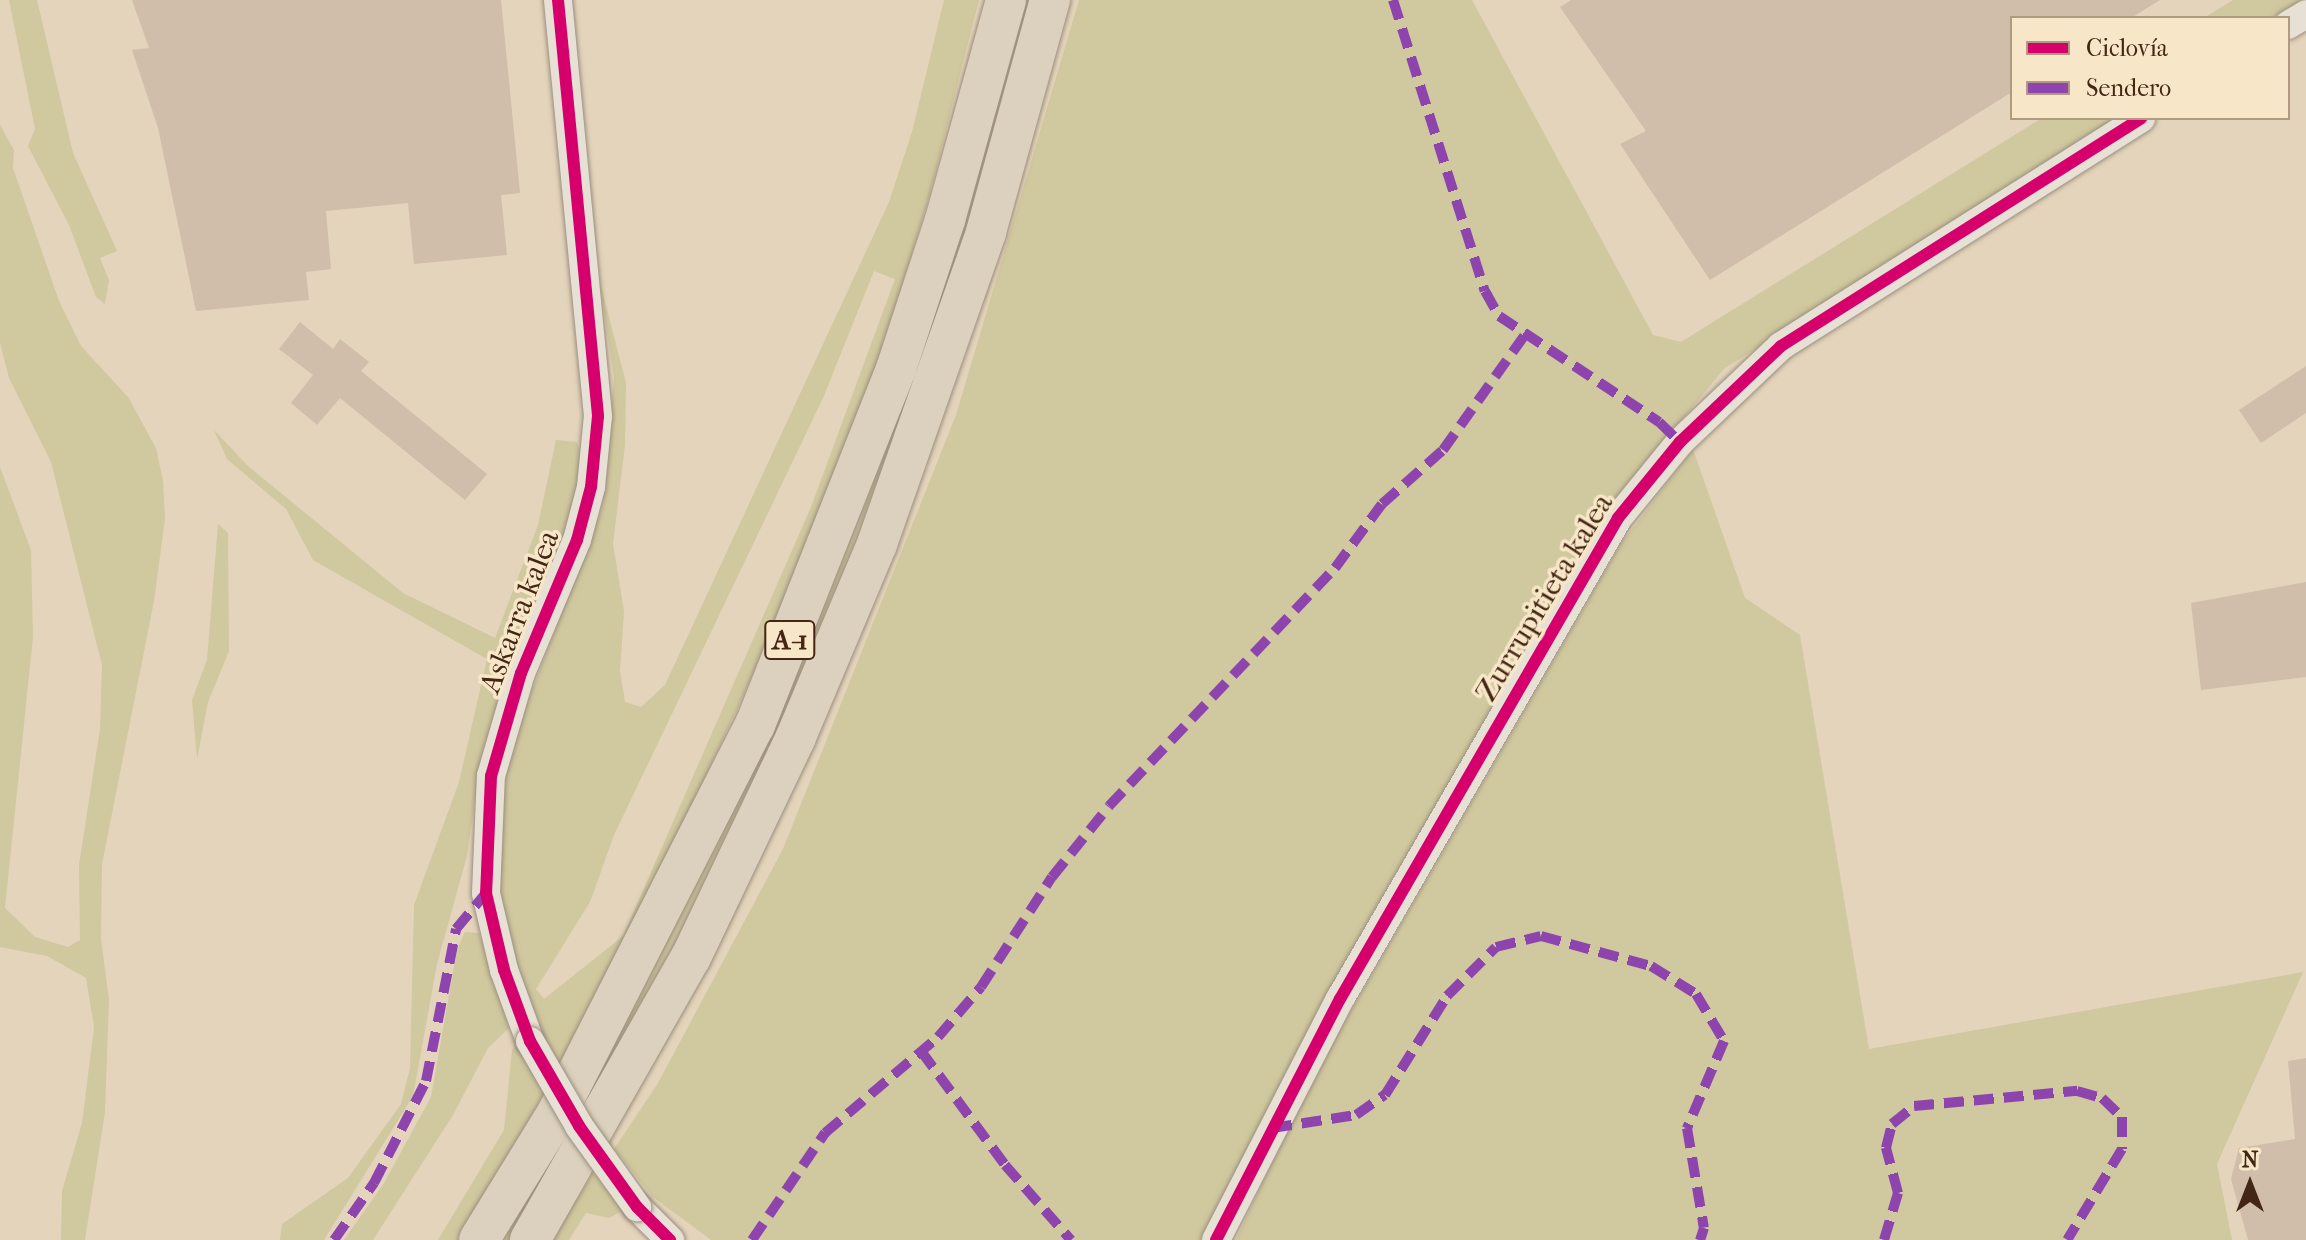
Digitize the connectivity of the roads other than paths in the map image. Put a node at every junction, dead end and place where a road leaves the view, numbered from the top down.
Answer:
1 (558, 0) edge
2 (1006, 0) edge
3 (1050, 0) edge
4 (2138, 120) edge
5 (479, 1240) edge
6 (530, 1240) edge
7 (670, 1240) edge
8 (1216, 1240) edge

1 - 7 street, Askarra kalea, bridge
2 - 5 highway, A-1
3 - 6 highway, A-1
4 - 8 street, Zurrupitieta kalea

